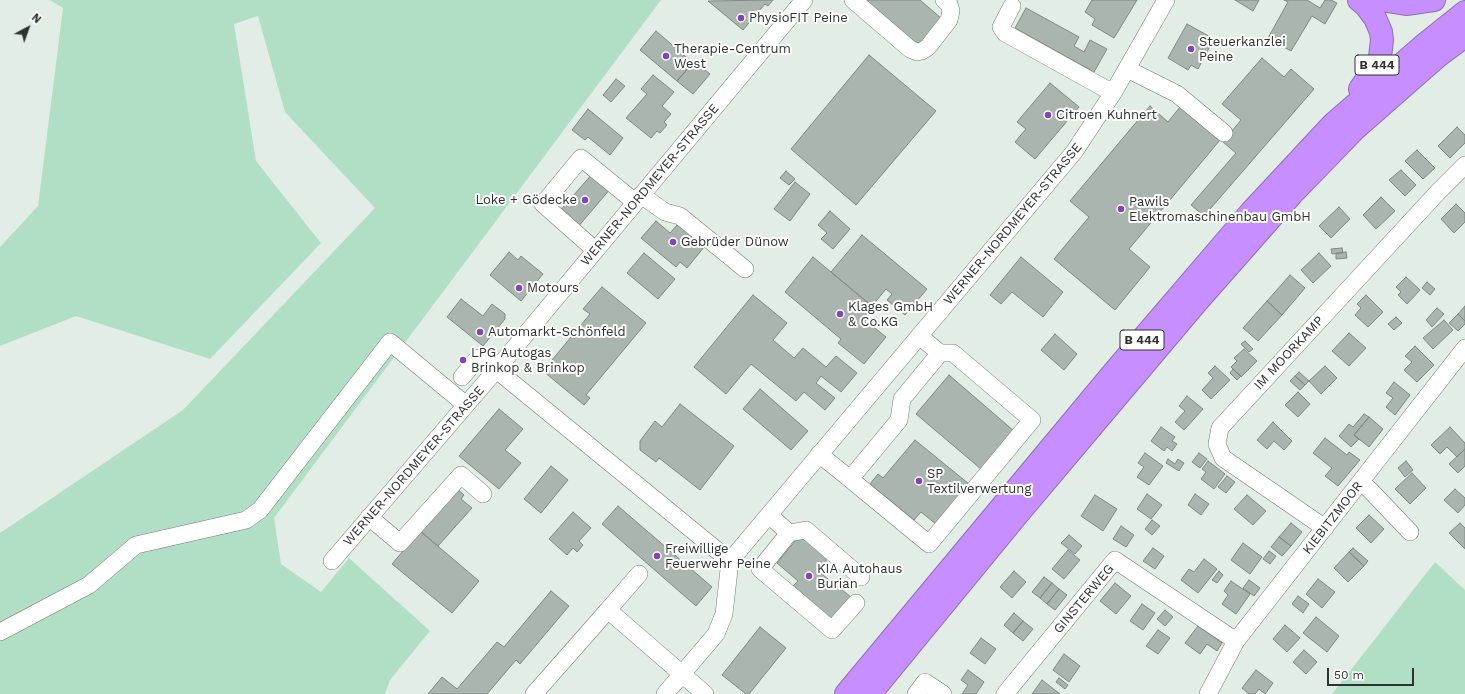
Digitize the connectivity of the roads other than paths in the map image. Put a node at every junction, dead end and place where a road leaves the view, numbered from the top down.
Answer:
1 (804, 0) edge
2 (853, 0) edge
3 (944, 0) edge
4 (1166, 0) edge
5 (1359, 0) edge
6 (1381, 0) edge
7 (1434, 0) edge
8 (1012, 6) dead end
9 (1465, 12) edge
10 (1465, 36) edge
11 (1127, 69) junction
12 (1113, 93) junction
13 (1333, 124) junction
14 (1224, 133) dead end
15 (1465, 165) edge
16 (638, 199) junction
17 (596, 250) junction
18 (745, 269) dead end
19 (920, 336) junction
20 (1465, 348) edge
21 (940, 353) junction
22 (496, 370) junction
23 (462, 377) dead end
24 (466, 405) junction
25 (820, 454) junction
26 (850, 479) junction
27 (1361, 482) junction
28 (483, 494) dead end
29 (769, 515) junction
30 (369, 518) junction
31 (1325, 528) junction
32 (790, 532) junction
33 (1410, 532) dead end
34 (332, 561) dead end
35 (730, 561) junction
36 (639, 574) dead end
37 (861, 577) dead end
38 (856, 603) dead end
39 (608, 610) junction
40 (0, 632) edge
41 (1236, 641) junction
42 (681, 675) junction
43 (534, 694) edge
44 (665, 694) edge
45 (705, 694) edge
46 (846, 694) edge
47 (870, 694) edge
48 (916, 694) edge
49 (943, 694) edge
50 (1005, 694) edge
51 (1208, 694) edge

1 - 16 street, WERNER-NORDMEYER-STRASSE
2 - 3 street
4 - 11 street, WERNER-NORDMEYER-STRASSE
5 - 13 highway, B 444
6 - 7 highway
8 - 12 street
9 - 13 highway, B 444
10 - 47 highway, B 444
11 - 12 street, WERNER-NORDMEYER-STRASSE
11 - 14 street
12 - 19 street, WERNER-NORDMEYER-STRASSE
13 - 46 highway, B 444
15 - 31 street, IM MOORKAMP
16 - 17 street, WERNER-NORDMEYER-STRASSE
16 - 17 street
16 - 18 street
17 - 22 street, WERNER-NORDMEYER-STRASSE
19 - 21 street
19 - 25 street, WERNER-NORDMEYER-STRASSE
20 - 27 street, KIEBITZMOOR
21 - 26 street
21 - 26 street
22 - 23 street
22 - 24 street, WERNER-NORDMEYER-STRASSE
22 - 35 street
24 - 30 street, WERNER-NORDMEYER-STRASSE
24 - 40 street
25 - 26 street
25 - 29 street, WERNER-NORDMEYER-STRASSE
27 - 31 street, KIEBITZMOOR
27 - 33 street
28 - 30 street
29 - 32 street
29 - 35 street, WERNER-NORDMEYER-STRASSE
30 - 34 street, WERNER-NORDMEYER-STRASSE
31 - 41 street, KIEBITZMOOR
32 - 37 street
32 - 38 street
35 - 42 street
36 - 39 street
39 - 42 street
39 - 43 street
41 - 50 street, GINSTERWEG
41 - 51 street, KIEBITZMOOR
42 - 44 street
42 - 45 street
48 - 49 street

